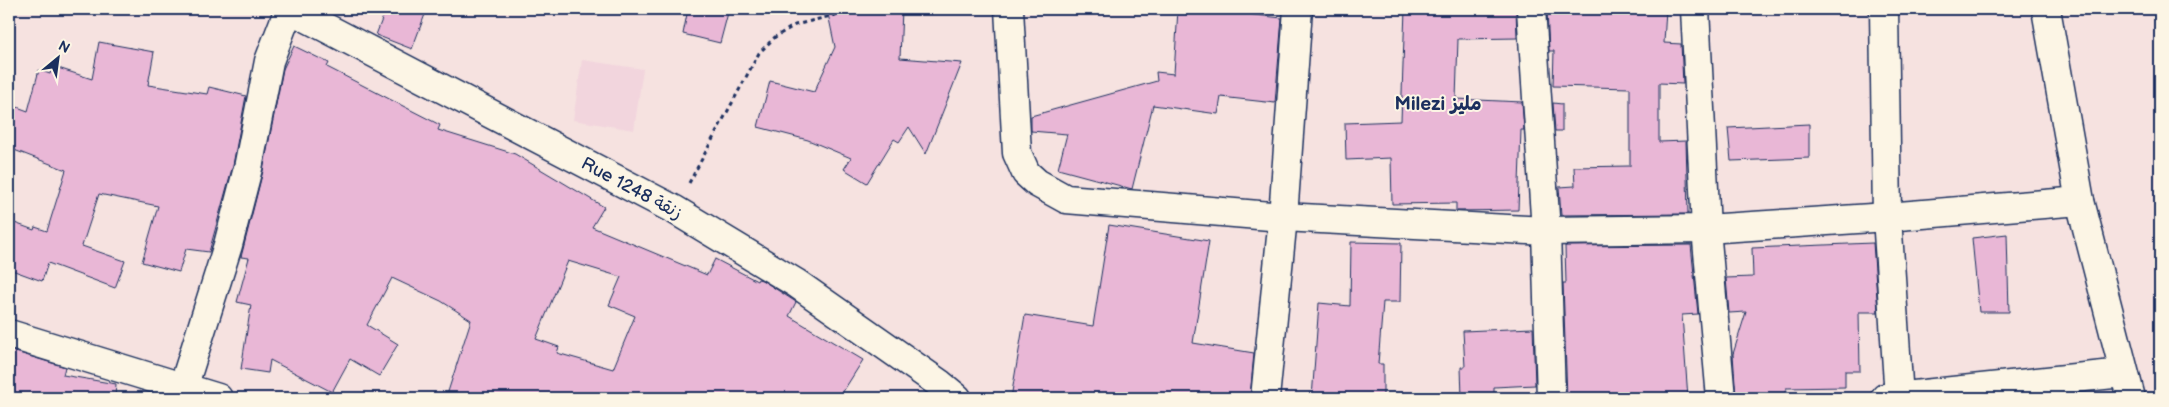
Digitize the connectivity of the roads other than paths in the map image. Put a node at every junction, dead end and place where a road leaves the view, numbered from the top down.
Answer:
1 (290, 9) edge
2 (1009, 9) edge
3 (1298, 9) edge
4 (1531, 9) edge
5 (1696, 9) edge
6 (1884, 9) edge
7 (2046, 9) edge
8 (2080, 201) junction
9 (1283, 217) junction
10 (1887, 217) junction
11 (1706, 229) junction
12 (1546, 231) junction
13 (9, 334) edge
14 (2123, 373) junction
15 (184, 388) junction
16 (218, 398) edge
17 (957, 398) edge
18 (1266, 398) edge
19 (1551, 398) edge
20 (1721, 398) edge
21 (1895, 398) edge
22 (2131, 398) edge

1 - 15 street
1 - 17 street, Rue 1248 زنقة
2 - 9 street
3 - 9 street
4 - 12 street
5 - 11 street
6 - 10 street
7 - 8 street
8 - 10 street
8 - 14 street
9 - 12 street
9 - 18 street
10 - 11 street
10 - 21 street
11 - 12 street
11 - 20 street
12 - 19 street
13 - 15 street
14 - 21 street
14 - 22 street
15 - 16 street

